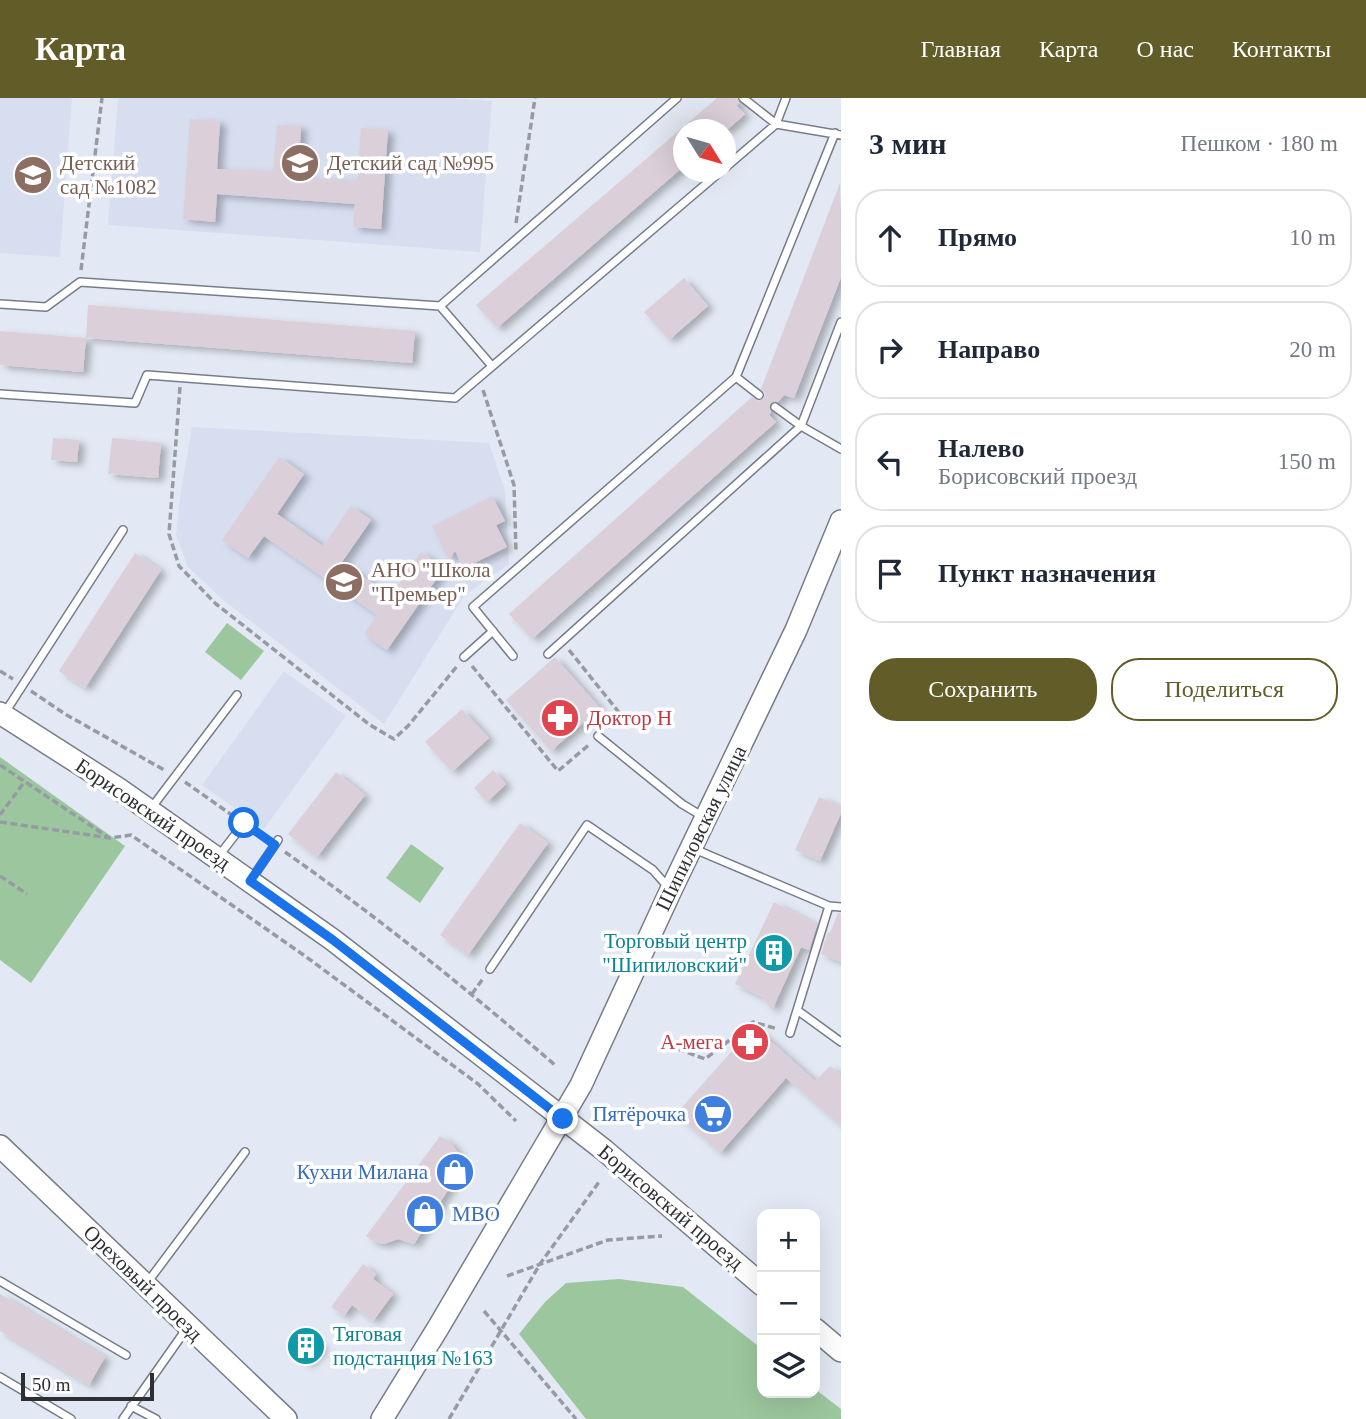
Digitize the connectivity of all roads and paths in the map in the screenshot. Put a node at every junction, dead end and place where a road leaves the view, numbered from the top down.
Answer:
1 (102, 98) edge
2 (535, 98) edge
3 (677, 98) edge
4 (743, 98) edge
5 (786, 98) edge
6 (776, 124) junction
7 (838, 134) edge
8 (736, 158) edge
9 (708, 182) edge
10 (513, 242) junction
11 (80, 282) junction
12 (0, 304) edge
13 (440, 306) junction
14 (841, 322) edge
15 (492, 366) junction
16 (736, 377) junction
17 (181, 378) junction
18 (479, 378) junction
19 (0, 394) edge
20 (760, 395) dead end
21 (775, 407) dead end
22 (800, 426) junction
23 (841, 449) edge
24 (841, 521) edge
25 (123, 530) dead end
26 (508, 576) junction
27 (493, 631) junction
28 (562, 641) junction
29 (548, 654) dead end
30 (513, 656) dead end
31 (464, 657) junction
32 (0, 671) edge
33 (23, 685) junction
34 (237, 695) dead end
35 (1, 714) edge
36 (598, 736) junction
37 (0, 765) edge
38 (177, 777) junction
39 (25, 780) junction
40 (150, 811) junction
41 (0, 815) edge
42 (706, 818) junction
43 (246, 821) joint
44 (0, 822) edge
45 (110, 838) junction
46 (277, 842) joint
47 (692, 848) junction
48 (218, 858) junction
49 (0, 876) edge
50 (250, 881) junction
51 (671, 890) junction
52 (27, 894) dead end
53 (829, 906) junction
54 (841, 907) edge
55 (489, 969) joint
56 (472, 994) junction
57 (797, 1010) junction
58 (790, 1033) joint
59 (841, 1042) edge
60 (678, 1049) dead end
61 (555, 1065) dead end
62 (563, 1119) junction
63 (516, 1121) dead end
64 (0, 1146) edge
65 (245, 1152) dead end
66 (599, 1182) dead end
67 (662, 1236) dead end
68 (540, 1264) junction
69 (507, 1276) dead end
70 (0, 1281) edge
71 (757, 1281) edge
72 (144, 1286) junction
73 (484, 1311) dead end
74 (188, 1326) junction
75 (500, 1330) junction
76 (820, 1333) edge
77 (841, 1351) edge
78 (126, 1355) dead end
79 (0, 1377) edge
80 (131, 1406) junction
81 (72, 1419) edge
82 (123, 1419) edge
83 (156, 1419) edge
84 (286, 1419) edge
85 (382, 1419) edge
86 (449, 1419) edge
87 (576, 1419) edge

1 - 11 path
2 - 10 path
3 - 10 lane
4 - 6 lane
5 - 6 lane
6 - 7 lane
6 - 8 lane
7 - 16 lane
9 - 15 lane
10 - 13 lane
11 - 12 lane
11 - 13 lane
13 - 15 lane
14 - 22 lane
15 - 18 lane
16 - 20 lane
16 - 26 lane
17 - 18 lane
17 - 19 lane
17 - 31 path
18 - 26 path
21 - 22 lane
22 - 23 lane
22 - 28 lane
24 - 42 street, Шипиловская улица
25 - 33 lane
26 - 27 lane
27 - 30 lane
27 - 31 lane
28 - 29 lane
28 - 36 path
31 - 36 path
32 - 33 path
33 - 35 lane
33 - 38 path
34 - 38 lane
35 - 40 street, Борисовский проезд
36 - 42 lane
37 - 39 path
38 - 40 lane
38 - 43 path
39 - 41 path
39 - 45 path
40 - 48 street, Борисовский проезд
42 - 47 street, Шипиловская улица
43 - 48 lane
44 - 45 path
45 - 63 path
46 - 50 lane
46 - 56 path
47 - 51 street, Шипиловская улица
47 - 53 lane
48 - 50 street, Борисовский проезд
49 - 52 path
50 - 62 street, Борисовский проезд
51 - 55 lane
51 - 62 street, Шипиловская улица
53 - 54 lane
53 - 57 lane
55 - 56 path
56 - 61 path
57 - 58 lane
57 - 59 lane
58 - 60 path
62 - 71 street, Борисовский проезд
62 - 85 street, Шипиловская улица
64 - 72 street, Ореховый проезд
65 - 72 lane
66 - 68 path
67 - 68 path
68 - 69 path
68 - 75 path
70 - 78 lane
72 - 74 street, Ореховый проезд
73 - 75 path
74 - 80 lane
74 - 84 street, Ореховый проезд
75 - 86 path
75 - 87 path
76 - 77 street
79 - 81 lane
80 - 82 lane
80 - 83 lane

